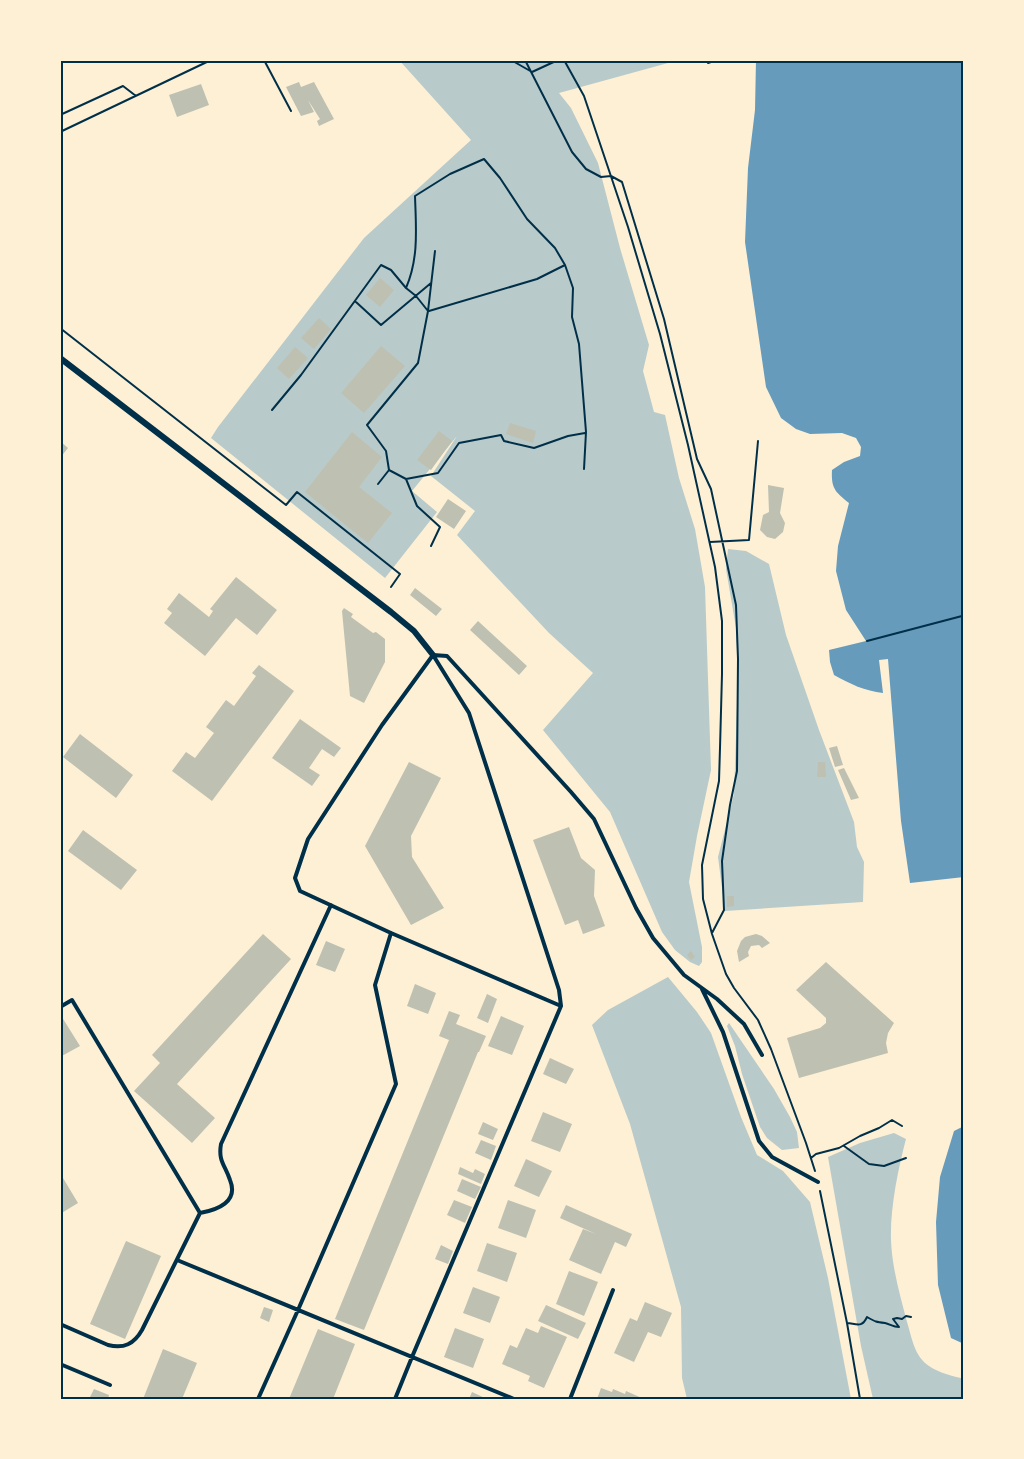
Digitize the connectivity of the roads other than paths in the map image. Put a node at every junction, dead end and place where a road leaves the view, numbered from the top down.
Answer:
1 (60, 358) edge
2 (433, 655) junction
3 (331, 905) junction
4 (391, 933) junction
5 (701, 988) junction
6 (561, 1006) junction
7 (60, 1007) edge
8 (762, 1055) dead end
9 (818, 1182) road end
10 (200, 1213) junction
11 (177, 1260) junction
12 (614, 1290) dead end
13 (298, 1310) junction
14 (60, 1324) edge
15 (412, 1357) junction
16 (60, 1364) edge
17 (110, 1385) dead end
18 (258, 1399) edge
19 (395, 1399) edge
20 (514, 1399) edge
21 (570, 1399) edge

1 - 2 street
2 - 3 lane
2 - 5 lane
2 - 6 lane
3 - 4 lane
3 - 10 lane
4 - 6 lane
4 - 13 lane
5 - 8 lane
5 - 9 lane
6 - 15 lane
7 - 10 lane
10 - 11 lane
11 - 13 lane
11 - 14 lane
12 - 21 lane
13 - 15 lane
13 - 18 lane
15 - 19 lane
15 - 20 lane
16 - 17 lane

